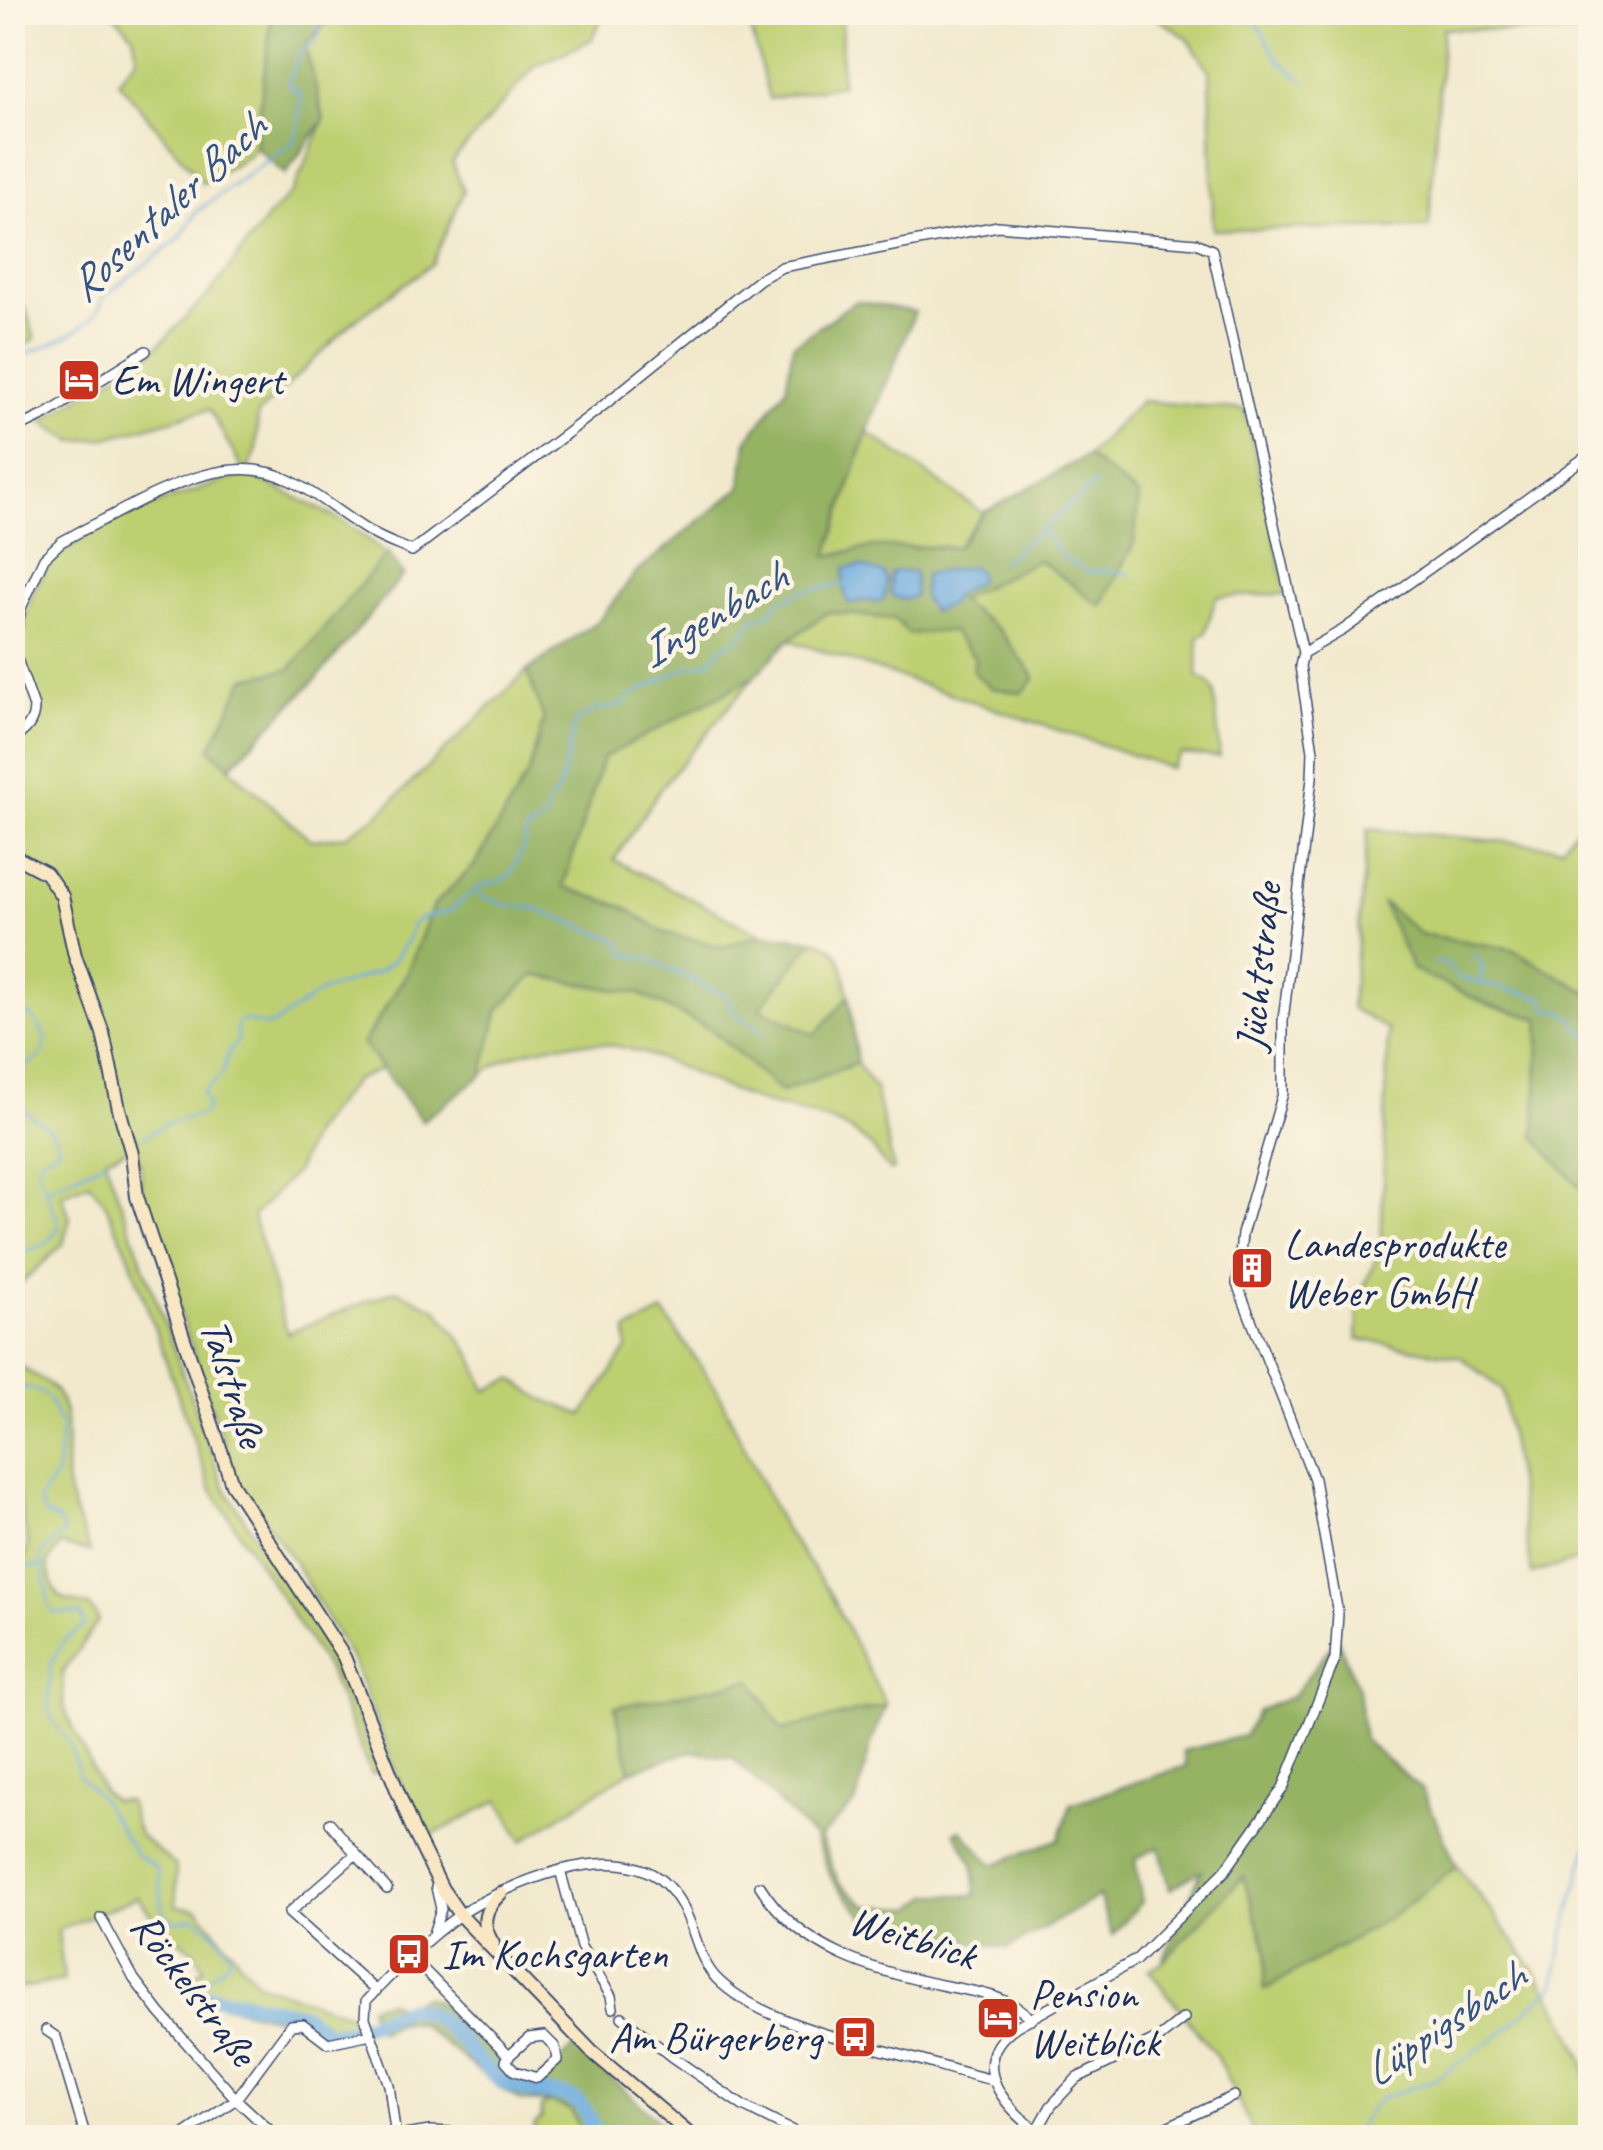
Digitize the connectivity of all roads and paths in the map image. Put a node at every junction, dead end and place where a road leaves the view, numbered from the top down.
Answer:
1 (146, 351) dead end
2 (12, 431) edge
3 (1590, 454) edge
4 (1303, 653) junction
5 (12, 738) edge
6 (12, 854) edge
7 (330, 1823) dead end
8 (356, 1854) junction
9 (428, 1860) junction
10 (560, 1870) junction
11 (760, 1886) dead end
12 (386, 1889) dead end
13 (501, 1892) junction
14 (460, 1914) junction
15 (100, 1918) dead end
16 (429, 1941) junction
17 (499, 1955) junction
18 (411, 1958) junction
19 (376, 1991) junction
20 (1008, 2004) junction
21 (612, 2008) dead end
22 (622, 2016) dead end
23 (1031, 2018) junction
24 (1184, 2018) dead end
25 (1017, 2026) junction
26 (368, 2027) junction
27 (46, 2030) dead end
28 (509, 2056) junction
29 (991, 2064) junction
30 (964, 2072) junction
31 (992, 2080) junction
32 (1234, 2096) dead end
33 (236, 2099) junction
34 (1037, 2131) junction
35 (533, 2133) dead end
36 (474, 2136) edge
37 (393, 2137) edge
38 (86, 2138) edge
39 (178, 2138) edge
40 (278, 2138) edge
41 (694, 2138) edge
42 (807, 2138) edge
43 (1048, 2138) edge
44 (1143, 2138) edge

1 - 2 street
3 - 4 street
4 - 5 street, Jüchtstraße
4 - 23 street, Jüchtstraße
6 - 9 main road, Talstraße
7 - 8 street
8 - 12 street
8 - 19 street
9 - 14 main road, Talstraße
9 - 16 street
10 - 13 street
10 - 21 street
10 - 30 street
11 - 20 street, Weitblick
13 - 14 street
13 - 17 main road
14 - 16 street
14 - 17 main road, Talstraße
15 - 33 street, Röckelstraße
16 - 18 street
17 - 41 main road, Talstraße
18 - 19 street
18 - 28 street
19 - 26 street
20 - 23 street, Weitblick
20 - 25 street, Weitblick
22 - 42 street
23 - 25 street
24 - 34 street
25 - 29 street
26 - 33 street, Röckelstraße
26 - 37 street
27 - 38 street
28 - 28 street
29 - 30 street
29 - 31 street
30 - 31 street
31 - 34 street
32 - 44 street
33 - 39 street
33 - 40 street, Röckelstraße
34 - 43 street
35 - 36 street
36 - 37 street

